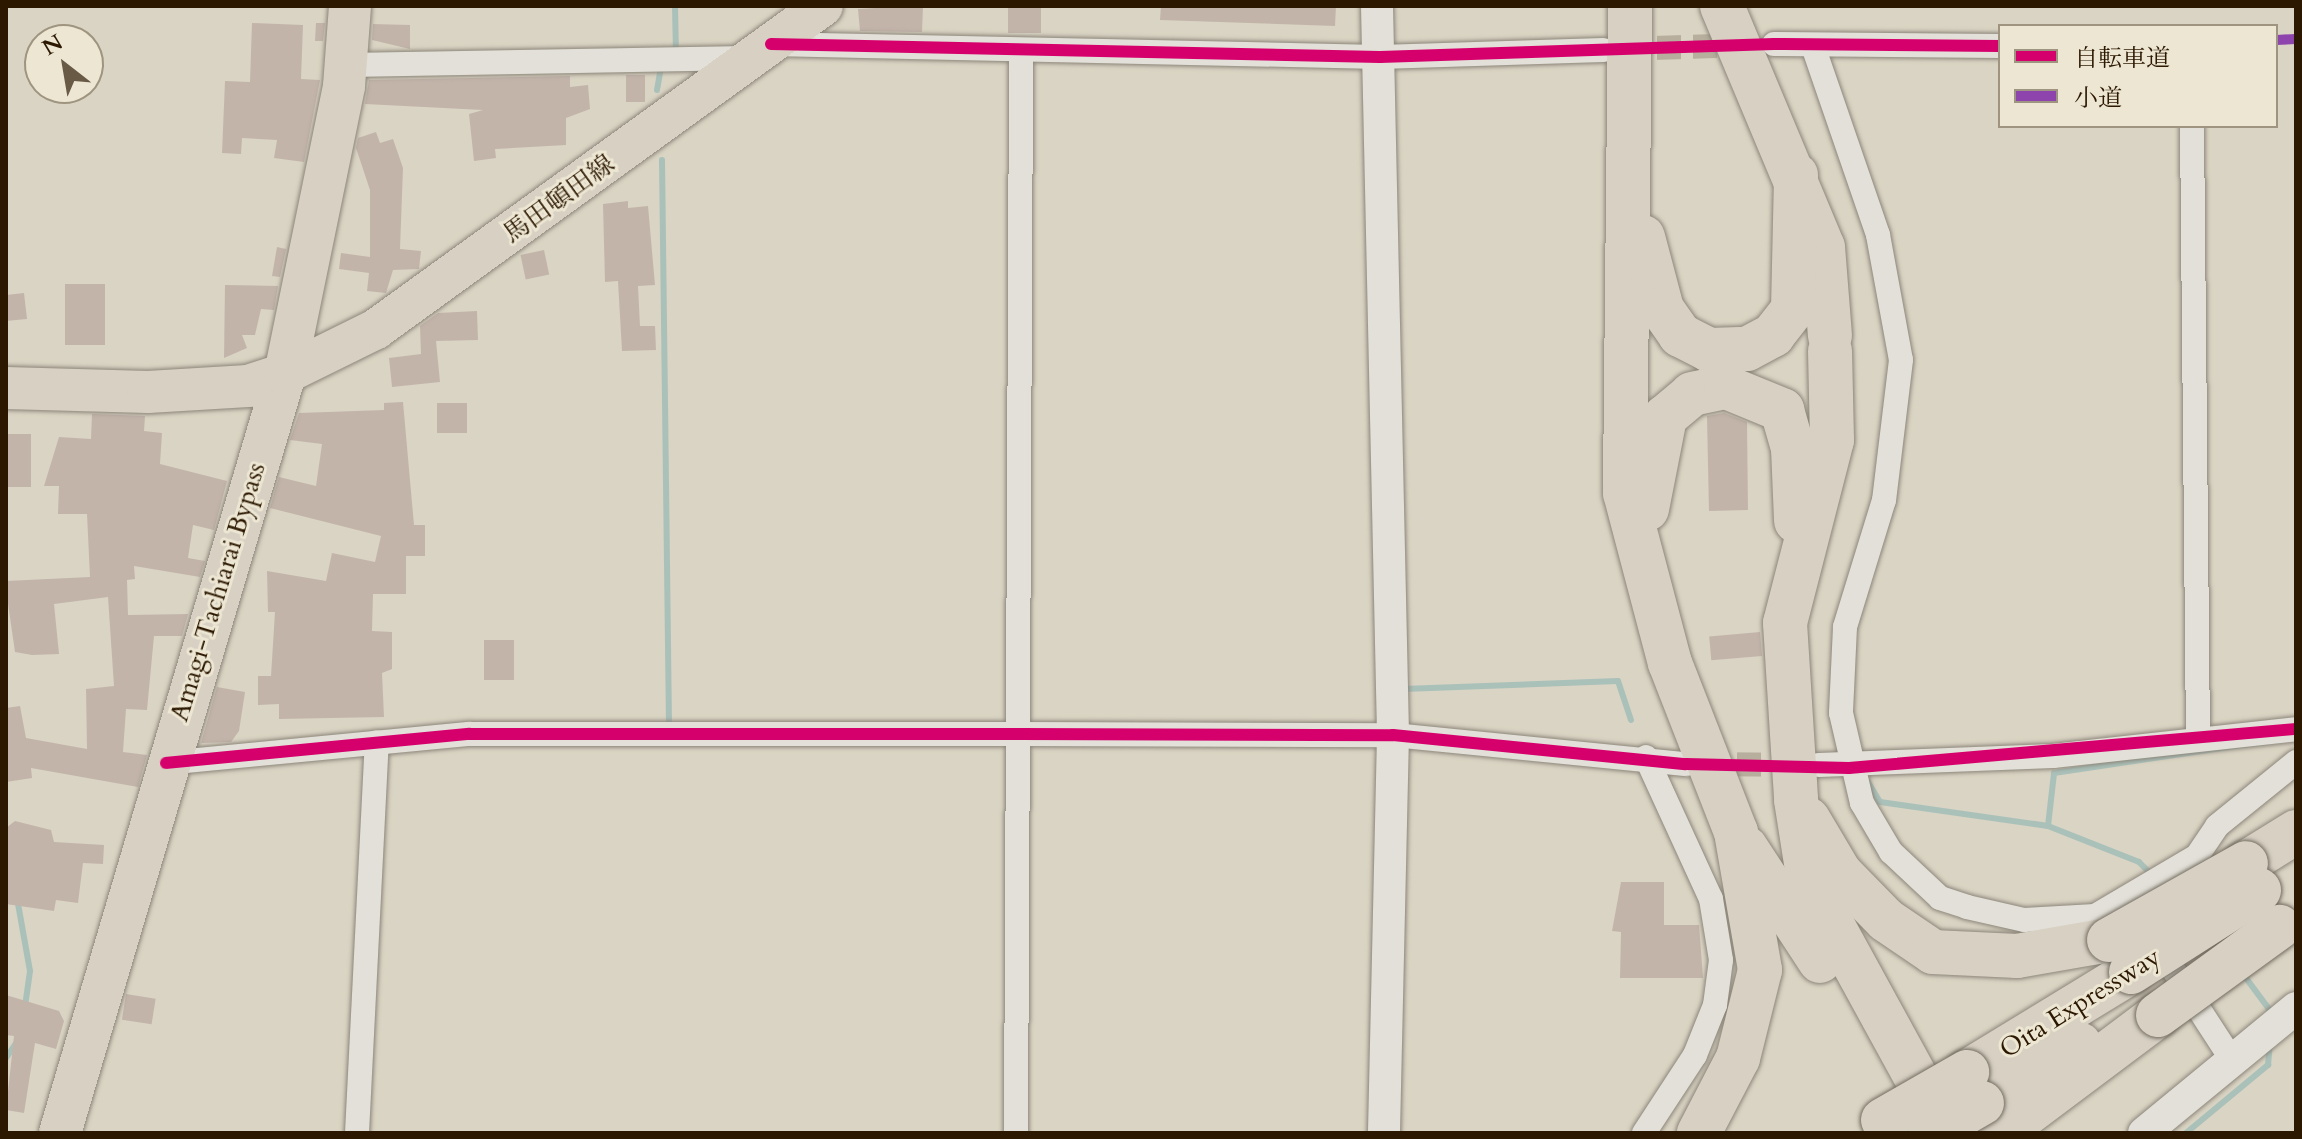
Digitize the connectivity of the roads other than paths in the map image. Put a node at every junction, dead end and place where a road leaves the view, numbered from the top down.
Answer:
1 (350, 6) edge
2 (823, 6) edge
3 (1377, 6) edge
4 (1630, 6) edge
5 (1722, 6) edge
6 (1774, 44) tunnel mouth
7 (1813, 46) junction
8 (1998, 46) edge
9 (1603, 50) tunnel mouth
10 (761, 51) junction
11 (1021, 54) junction
12 (1380, 57) junction
13 (346, 65) junction
14 (2192, 128) edge
15 (1796, 175) junction
16 (1632, 191) junction
17 (285, 374) junction
18 (6, 388) edge
19 (1797, 557) junction
20 (1644, 559) junction
21 (2289, 728) edge
22 (1020, 734) junction
23 (1393, 735) junction
24 (2198, 738) junction
25 (377, 743) junction
26 (1646, 757) junction
27 (2296, 762) edge
28 (166, 763) junction
29 (1686, 764) tunnel mouth
30 (1849, 768) junction
31 (1807, 782) junction
32 (1736, 832) junction
33 (2296, 832) edge
34 (2296, 864) edge
35 (2129, 901) junction
36 (2275, 904) edge
37 (2137, 982) junction
38 (2290, 1012) edge
39 (2230, 1057) junction
40 (1990, 1109) edge
41 (1887, 1129) edge
42 (60, 1133) edge
43 (357, 1133) edge
44 (1016, 1133) edge
45 (1384, 1133) edge
46 (1644, 1133) edge
47 (1699, 1133) edge
48 (1930, 1133) edge
49 (1947, 1133) edge
50 (2144, 1133) edge

1 - 13 highway, Amagi-Tachiarai Bypass
2 - 10 main road, 馬田頓田線
3 - 12 street
4 - 16 highway
5 - 15 highway
6 - 7 street
7 - 8 street
7 - 30 street
9 - 12 street
10 - 11 street
10 - 13 street
10 - 17 main road, 馬田頓田線
11 - 12 street
11 - 22 street
12 - 23 street
13 - 17 highway, Amagi-Tachiarai Bypass
14 - 24 street
15 - 16 highway
15 - 19 highway
16 - 20 highway
17 - 18 highway
17 - 28 highway, Amagi-Tachiarai Bypass
19 - 20 highway
19 - 31 highway
20 - 32 highway
21 - 24 street
22 - 23 street
22 - 25 street
22 - 44 street
23 - 26 street
23 - 45 street
24 - 30 street
25 - 28 street
25 - 43 street
26 - 29 street
26 - 46 street
27 - 35 street
28 - 42 highway, Amagi-Tachiarai Bypass
30 - 31 street
30 - 35 street
31 - 37 highway
31 - 49 highway
32 - 41 highway
32 - 47 highway
33 - 36 highway
34 - 36 highway, Oita Expressway
35 - 39 street
36 - 37 highway, Oita Expressway
36 - 37 highway, bridge
37 - 40 highway, Oita Expressway
38 - 39 street
39 - 50 street
40 - 41 highway, Oita Expressway, bridge
40 - 48 highway, Oita Expressway, bridge

